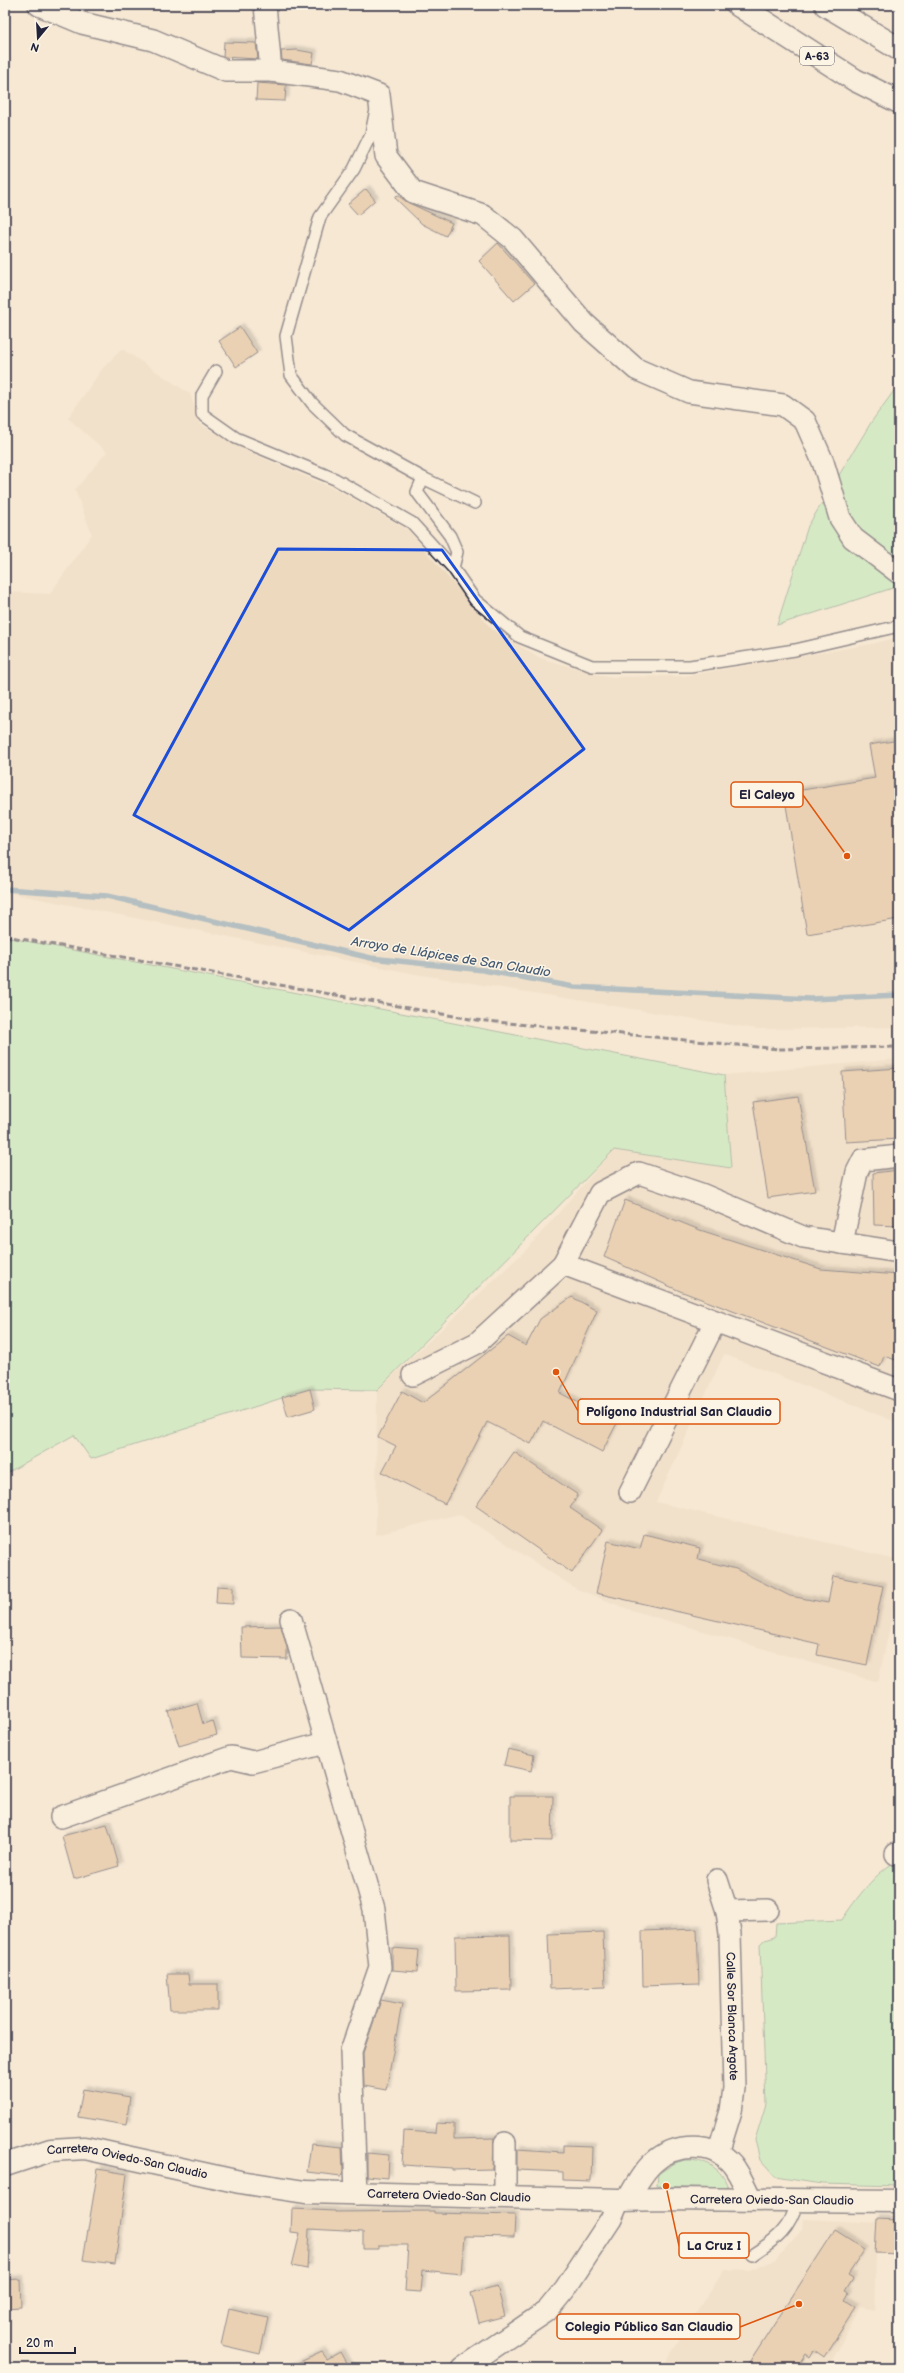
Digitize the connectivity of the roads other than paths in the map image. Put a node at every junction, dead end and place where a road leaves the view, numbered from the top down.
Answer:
1 (39, 5) edge
2 (265, 5) edge
3 (738, 5) edge
4 (826, 5) edge
5 (899, 49) edge
6 (270, 71) junction
7 (378, 95) junction
8 (899, 102) edge
9 (216, 371) dead end
10 (423, 478) junction
11 (475, 503) dead end
12 (453, 568) junction
13 (899, 573) edge
14 (899, 626) edge
15 (899, 1156) edge
16 (842, 1243) junction
17 (899, 1252) edge
18 (563, 1264) junction
19 (715, 1322) junction
20 (413, 1375) dead end
21 (899, 1390) edge
22 (630, 1492) dead end
23 (291, 1619) dead end
24 (325, 1743) junction
25 (60, 1817) dead end
26 (717, 1880) dead end
27 (768, 1910) dead end
28 (727, 1911) junction
29 (505, 2143) dead end
30 (718, 2153) junction
31 (5, 2165) edge
32 (356, 2194) junction
33 (505, 2197) junction
34 (751, 2199) junction
35 (624, 2200) junction
36 (798, 2200) junction
37 (899, 2201) edge
38 (752, 2255) dead end
39 (463, 2368) edge

1 - 6 street
2 - 6 street
3 - 8 main road, A-63
4 - 5 main road
6 - 7 street
7 - 10 lane
7 - 13 street
9 - 12 lane
10 - 11 lane
10 - 12 lane
12 - 14 lane
15 - 16 street
16 - 17 street
16 - 18 street
18 - 19 street
18 - 20 street
19 - 21 street
19 - 22 street
23 - 24 street
24 - 25 street
24 - 32 street
26 - 28 street, Calle Sor Blanca Argote
27 - 28 street
28 - 30 street, Calle Sor Blanca Argote
29 - 33 street
30 - 34 street
30 - 35 street
31 - 32 main road, Carretera Oviedo-San Claudio
32 - 33 main road, Carretera Oviedo-San Claudio
33 - 35 main road, Carretera Oviedo-San Claudio
34 - 35 main road, Carretera Oviedo-San Claudio
34 - 36 main road, Carretera Oviedo-San Claudio
35 - 39 street
36 - 37 main road, Carretera Oviedo-San Claudio
36 - 38 lane

